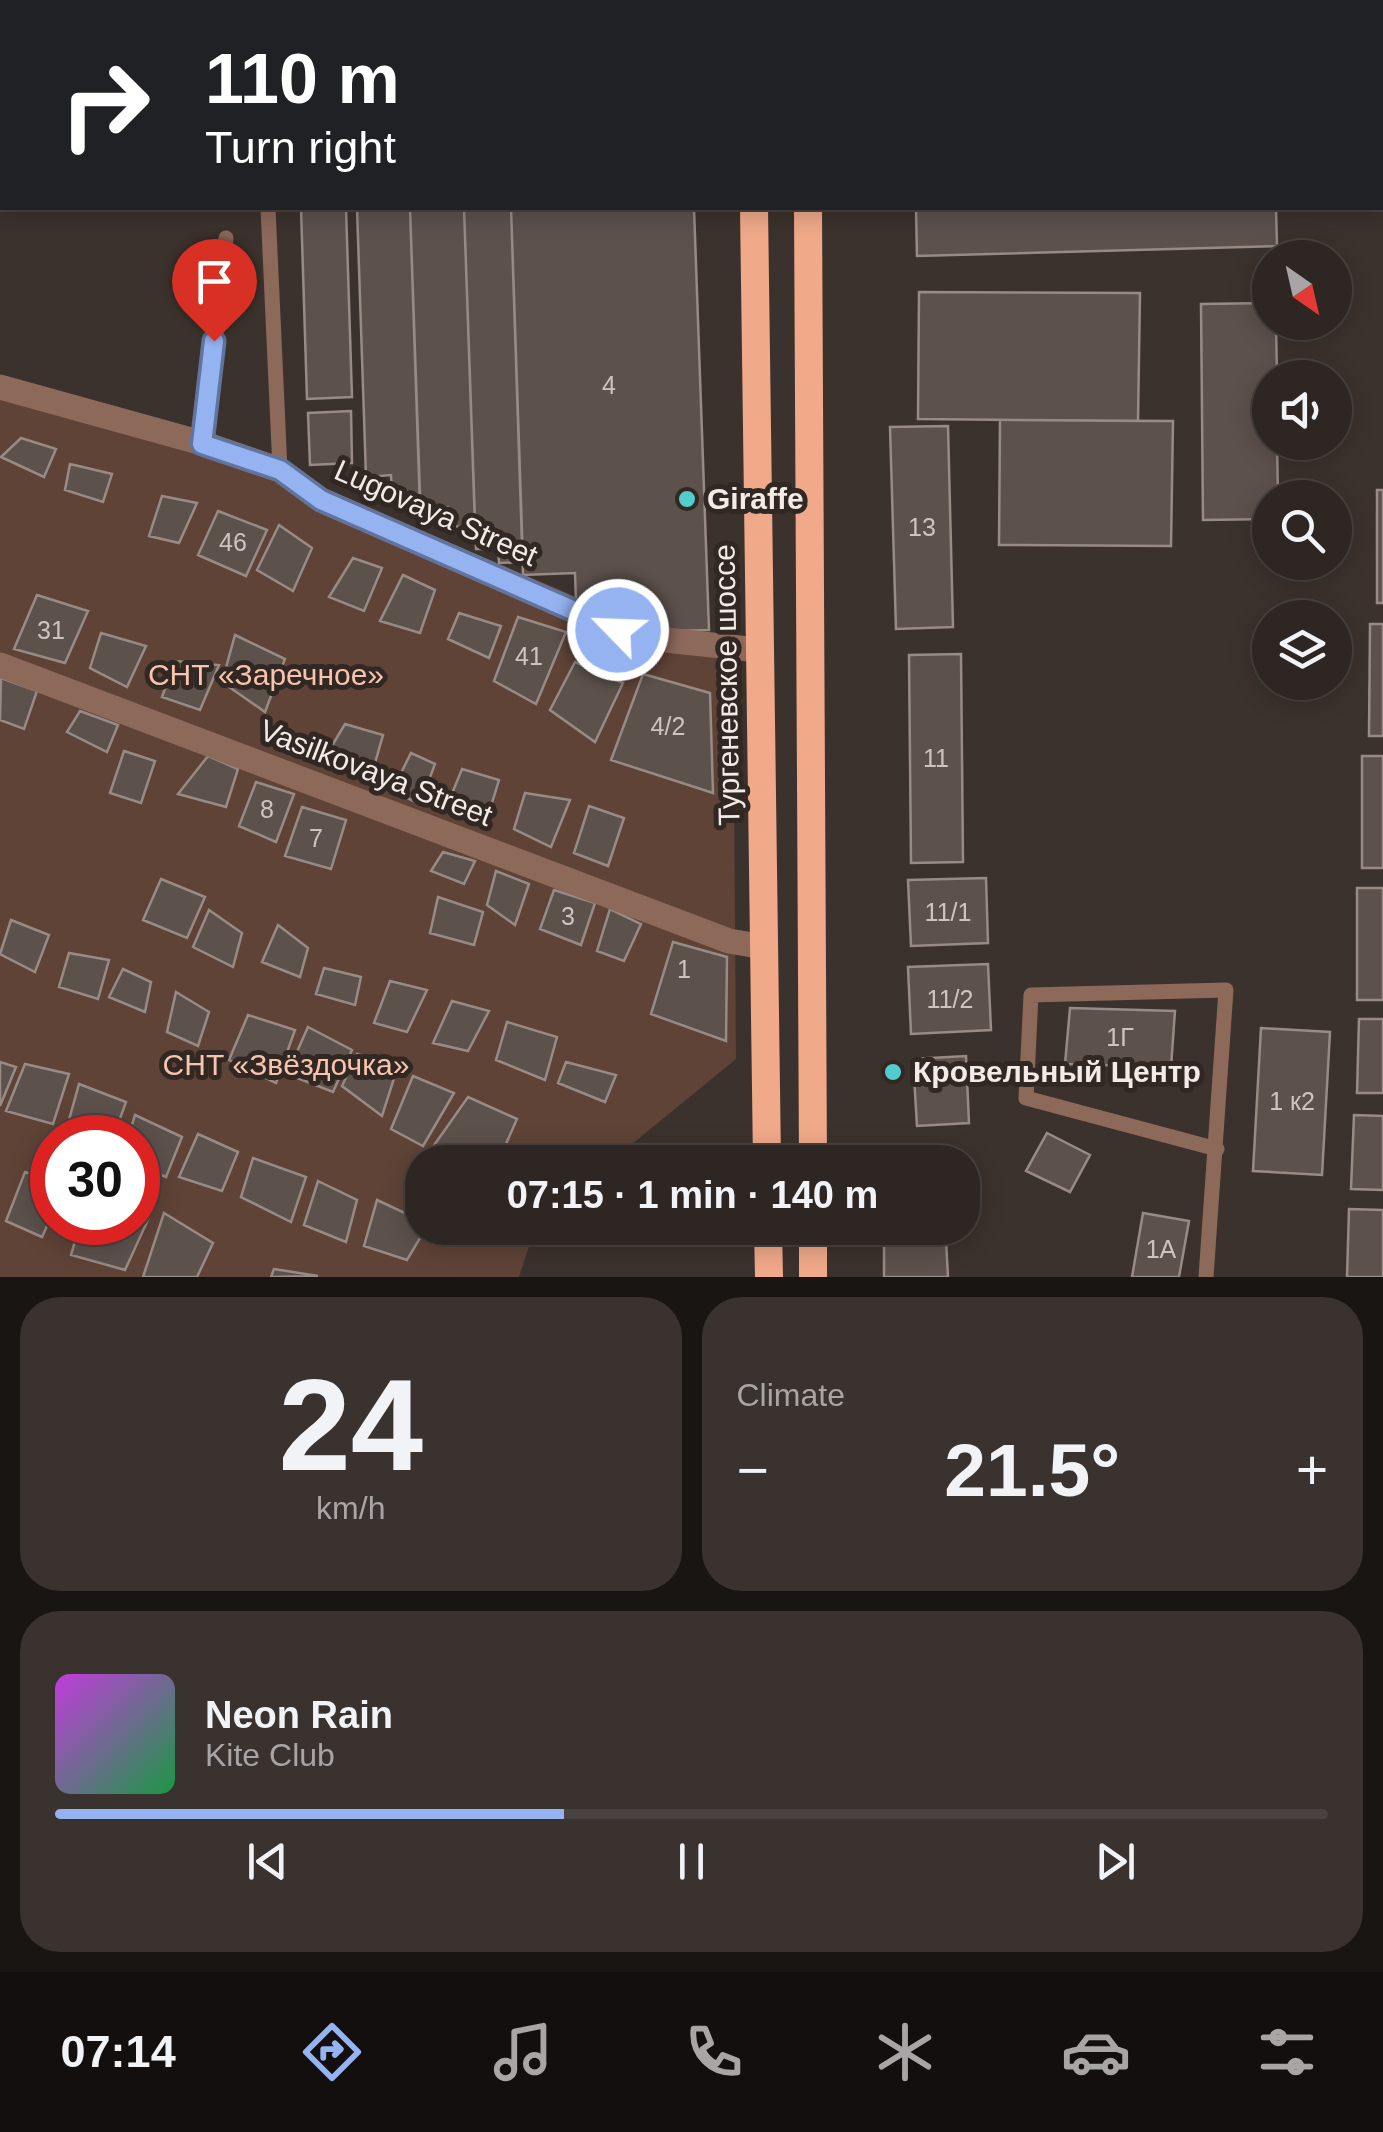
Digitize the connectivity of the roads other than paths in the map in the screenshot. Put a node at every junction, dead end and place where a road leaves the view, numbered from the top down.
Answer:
1 (268, 210) edge
2 (754, 210) edge
3 (808, 210) edge
4 (226, 238) dead end
5 (0, 387) edge
6 (202, 444) junction
7 (280, 470) junction
8 (758, 650) junction
9 (0, 665) edge
10 (764, 947) junction
11 (767, 1145) edge
12 (813, 1145) edge
13 (1217, 1149) junction
14 (768, 1245) edge
15 (814, 1245) edge
16 (816, 1276) edge
17 (769, 1277) edge
18 (1206, 1277) edge

1 - 7 lane
2 - 8 highway, Тургеневское шоссе
3 - 12 highway
4 - 6 lane
5 - 6 street, Lugovaya Street
6 - 7 street, Lugovaya Street
7 - 8 street, Lugovaya Street
8 - 10 highway, Тургеневское шоссе
9 - 10 street, Vasilkovaya Street
10 - 11 highway, Тургеневское шоссе
13 - 13 lane
13 - 18 lane
14 - 17 highway
15 - 16 highway

